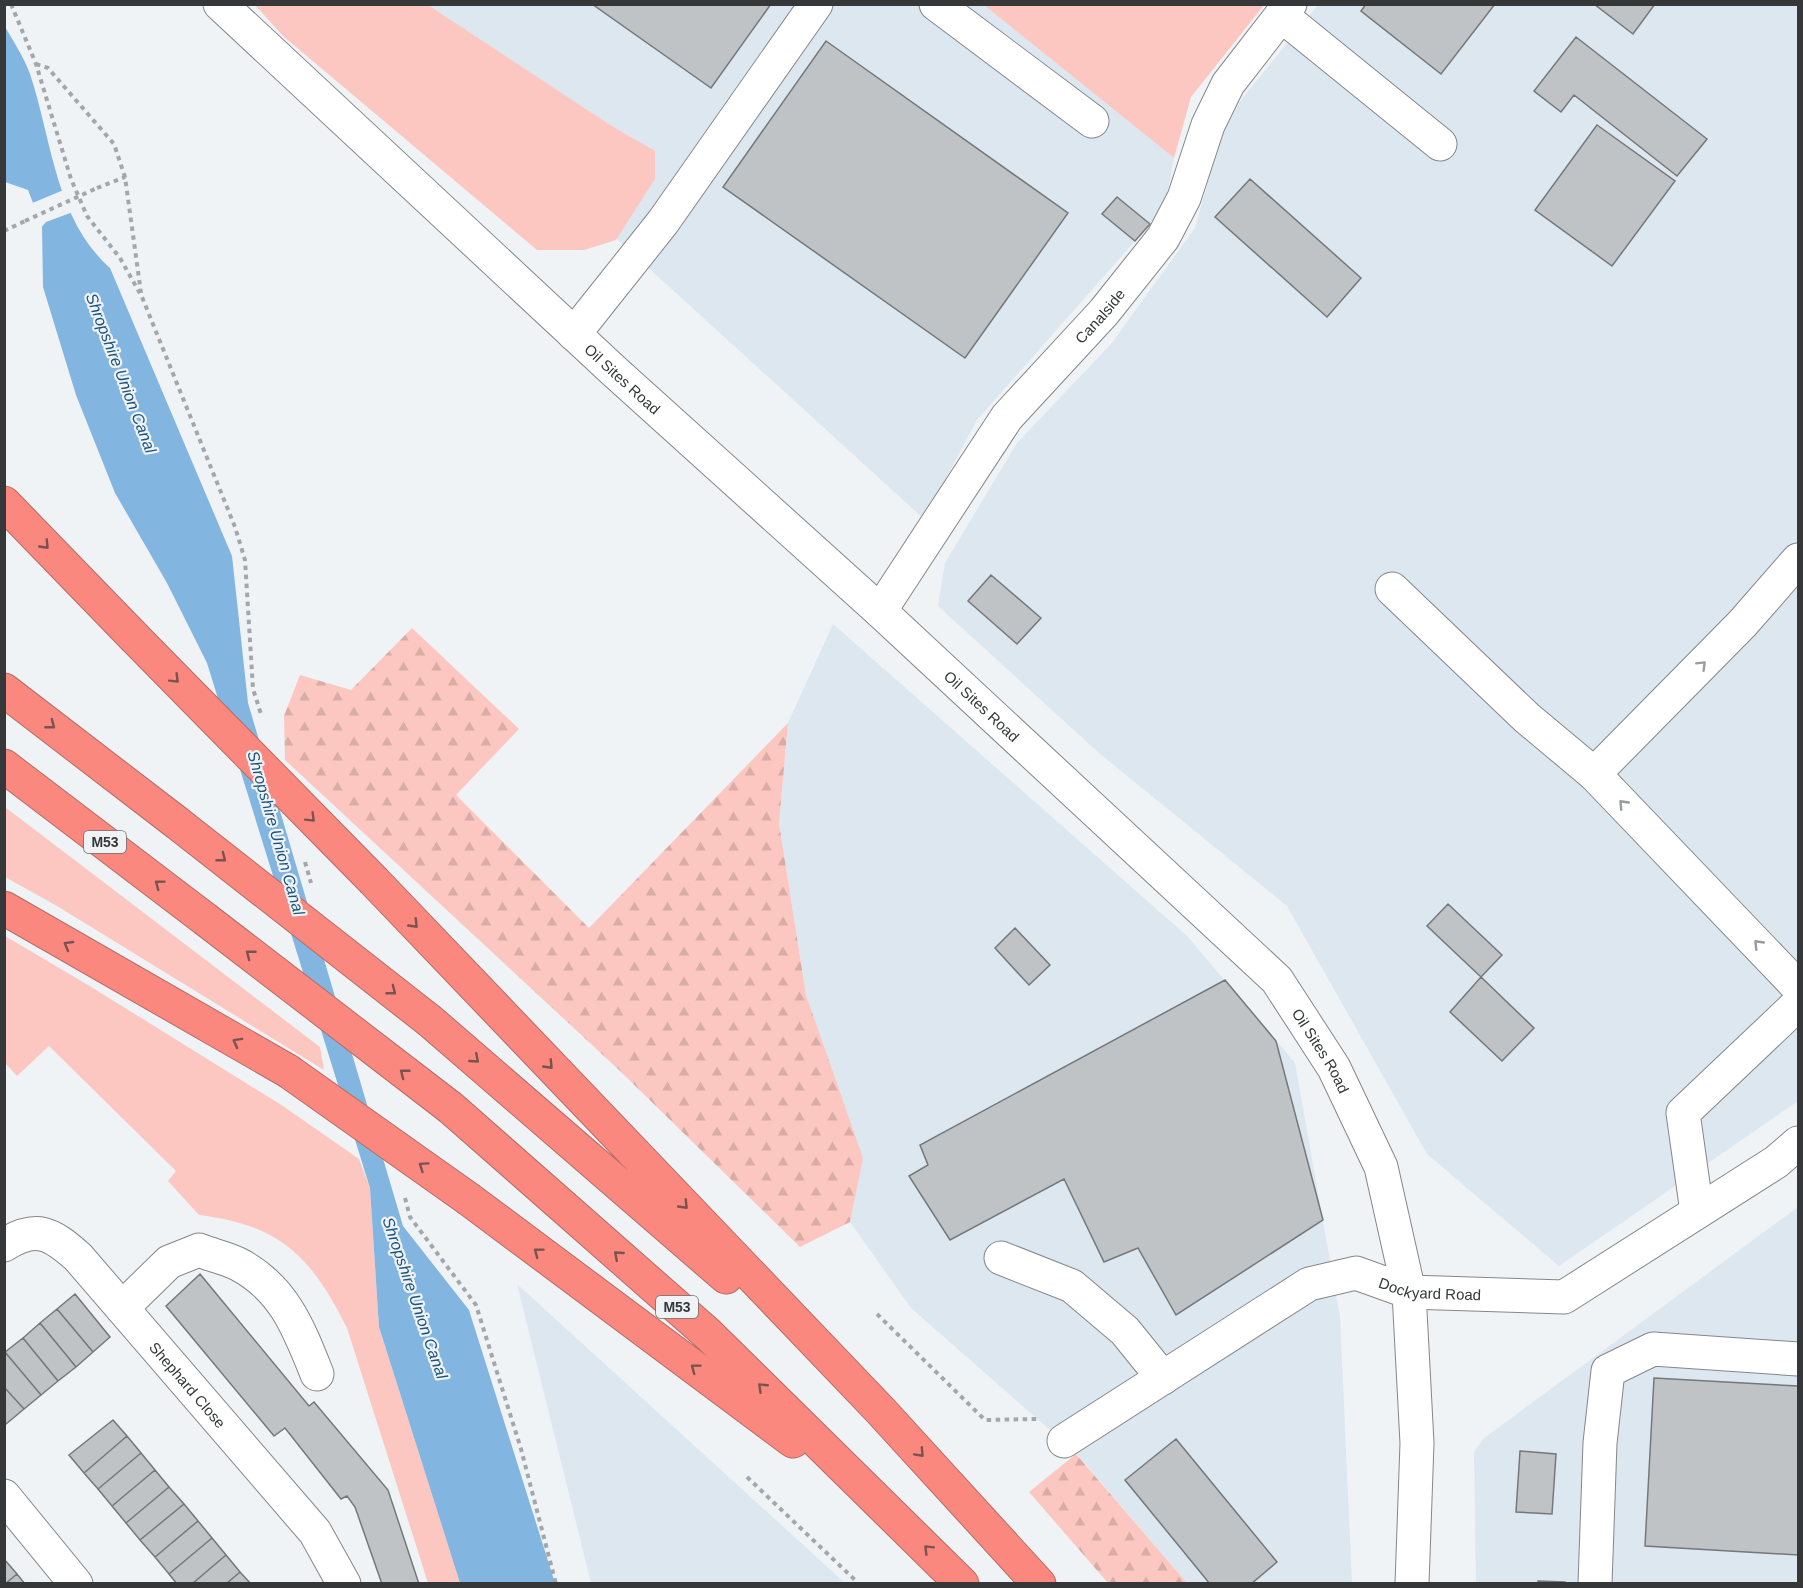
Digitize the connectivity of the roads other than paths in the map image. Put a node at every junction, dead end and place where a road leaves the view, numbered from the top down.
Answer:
1 (220, 4) edge
2 (816, 4) edge
3 (936, 4) edge
4 (1286, 10) edge
5 (1092, 121) dead end
6 (1440, 144) dead end
7 (574, 334) junction
8 (4, 503) edge
9 (1798, 560) edge
10 (1392, 589) dead end
11 (880, 611) junction
12 (4, 690) edge
13 (4, 766) edge
14 (1594, 774) junction
15 (4, 908) edge
16 (1798, 987) edge
17 (1798, 1004) edge
18 (1798, 1143) edge
19 (1697, 1212) junction
20 (4, 1245) edge
21 (1001, 1258) dead end
22 (1409, 1292) junction
23 (122, 1308) junction
24 (1798, 1359) edge
25 (317, 1374) dead end
26 (1163, 1378) junction
27 (880, 1410) junction
28 (1064, 1441) dead end
29 (4, 1496) edge
30 (894, 1515) junction
31 (76, 1584) edge
32 (344, 1584) edge
33 (962, 1584) edge
34 (1039, 1584) edge
35 (1412, 1584) edge
36 (1595, 1584) edge

1 - 7 street, Oil Sites Road
2 - 7 street
3 - 5 street
4 - 6 street
4 - 11 street, Canalside
7 - 11 street, Oil Sites Road
8 -> 27 highway, bridge
14 -> 9 street
10 - 14 street
11 - 22 street, Oil Sites Road
12 -> 27 highway, bridge
30 -> 13 highway, M53, bridge
16 -> 14 street
30 -> 15 highway, bridge
17 - 19 street
18 - 19 street, Dockyard Road
19 - 22 street, Dockyard Road
20 - 23 street, Shephard Close
21 - 26 street
22 - 26 street, Dockyard Road
22 - 35 street, Oil Sites Road
23 - 25 street
23 - 32 street, Shephard Close
24 - 36 street
26 - 28 street, Dockyard Road
27 -> 34 highway
29 - 31 street
33 -> 30 highway, M53

